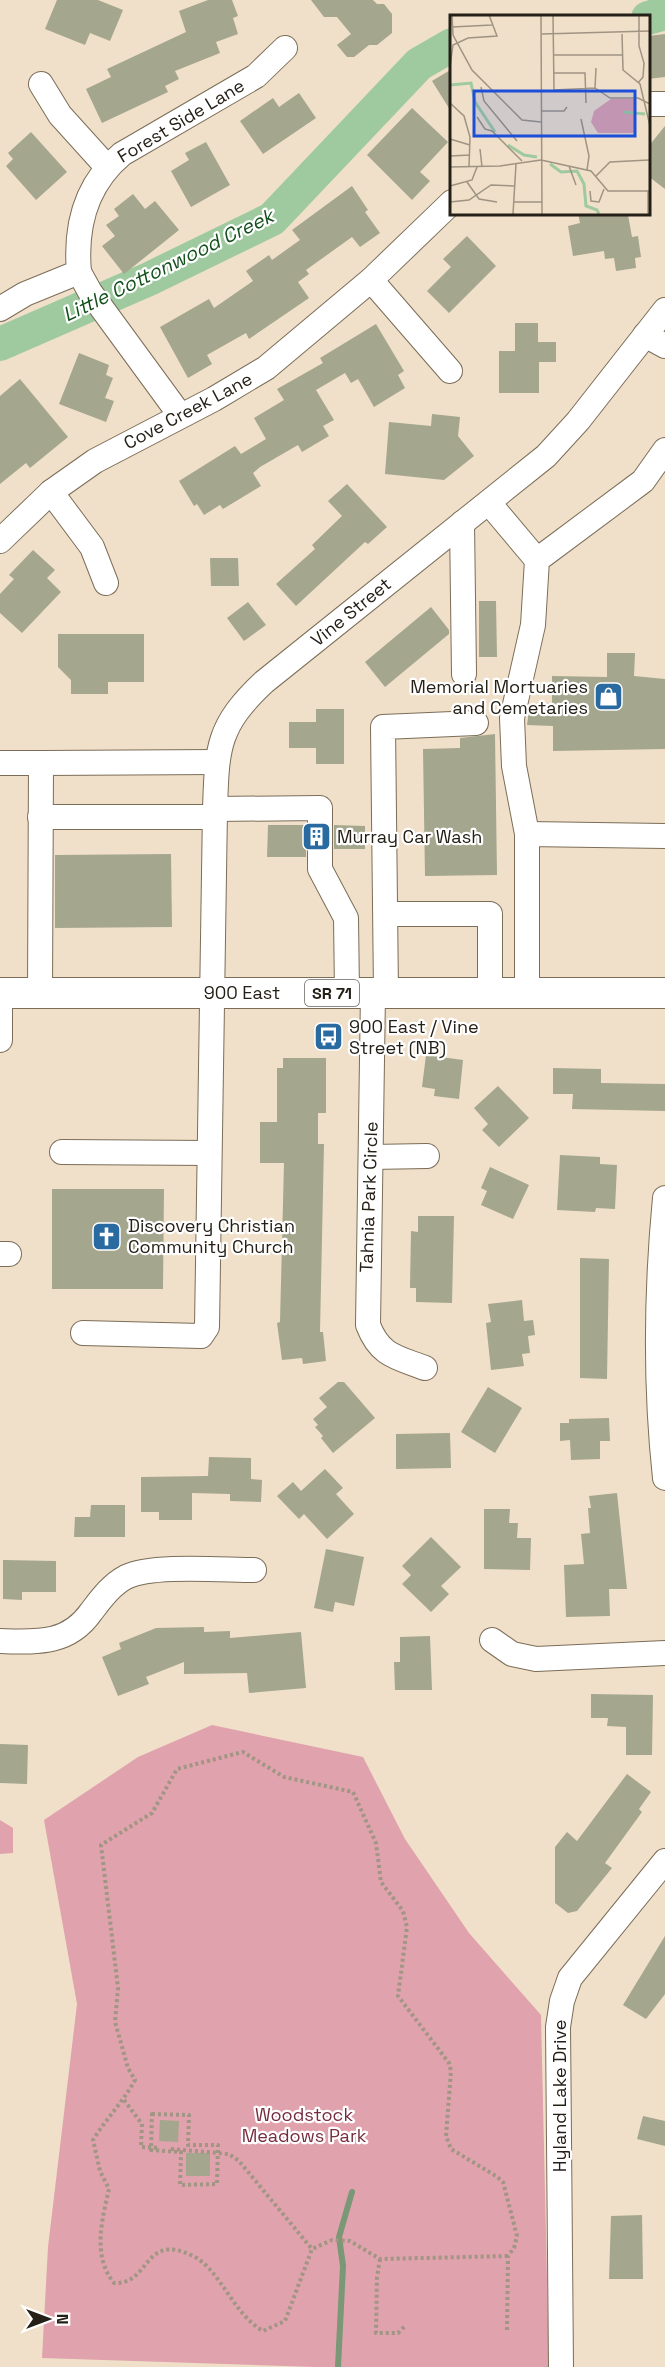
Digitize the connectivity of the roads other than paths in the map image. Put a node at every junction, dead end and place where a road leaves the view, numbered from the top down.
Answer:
1 (285, 48) dead end
2 (41, 84) dead end
3 (106, 167) junction
4 (450, 204) edge
5 (371, 280) junction
6 (84, 282) junction
7 (0, 309) edge
8 (665, 310) edge
9 (655, 340) edge
10 (450, 371) dead end
11 (180, 415) junction
12 (665, 450) edge
13 (51, 492) junction
14 (489, 502) junction
15 (462, 523) junction
16 (0, 541) edge
17 (537, 560) junction
18 (106, 583) dead end
19 (464, 674) dead end
20 (476, 723) dead end
21 (41, 762) junction
22 (217, 762) junction
23 (0, 763) edge
24 (215, 813) junction
25 (40, 818) junction
26 (527, 834) junction
27 (665, 836) edge
28 (386, 914) junction
29 (0, 993) edge
30 (40, 993) junction
31 (211, 993) junction
32 (369, 993) junction
33 (490, 993) junction
34 (527, 993) junction
35 (665, 993) edge
36 (0, 1040) edge
37 (62, 1152) dead end
38 (208, 1153) junction
39 (427, 1156) dead end
40 (371, 1157) junction
41 (665, 1198) edge
42 (84, 1333) dead end
43 (425, 1368) dead end
44 (665, 1478) edge
45 (254, 1570) dead end
46 (492, 1640) dead end
47 (0, 1641) edge
48 (665, 1653) edge
49 (665, 1861) edge
50 (561, 2367) edge

1 - 3 street, Forest Side Lane
2 - 3 street
3 - 6 street, Forest Side Lane
4 - 5 street, Cove Creek Lane
5 - 10 street
5 - 11 street, Cove Creek Lane
6 - 7 street
6 - 11 street
8 - 9 street, Vine Street
9 - 14 street, Vine Street
11 - 13 street, Cove Creek Lane
12 - 17 street
13 - 16 street, Cove Creek Lane
13 - 18 street
14 - 15 street, Vine Street
14 - 17 street
15 - 19 street
15 - 22 street, Vine Street
17 - 26 street
20 - 28 street
21 - 22 street
21 - 23 street
21 - 25 street
22 - 24 street, Vine Street
24 - 25 street
24 - 31 street, Vine Street
24 - 32 street
25 - 30 street
26 - 27 street
26 - 34 street
28 - 32 street
28 - 33 street
29 - 30 main road, 900 East / SR 71
29 - 36 street
30 - 31 main road, 900 East / SR 71
31 - 32 main road, 900 East / SR 71
31 - 38 street, Vine Street
32 - 33 main road, 900 East / SR 71
32 - 40 street, Tahnia Park Circle
33 - 34 main road, 900 East / SR 71
34 - 35 main road, 900 East / SR 71
37 - 38 street
38 - 42 street, Vine Street
39 - 40 street
40 - 43 street, Tahnia Park Circle
41 - 44 street
45 - 47 street
46 - 48 street
49 - 50 street, Hyland Lake Drive

